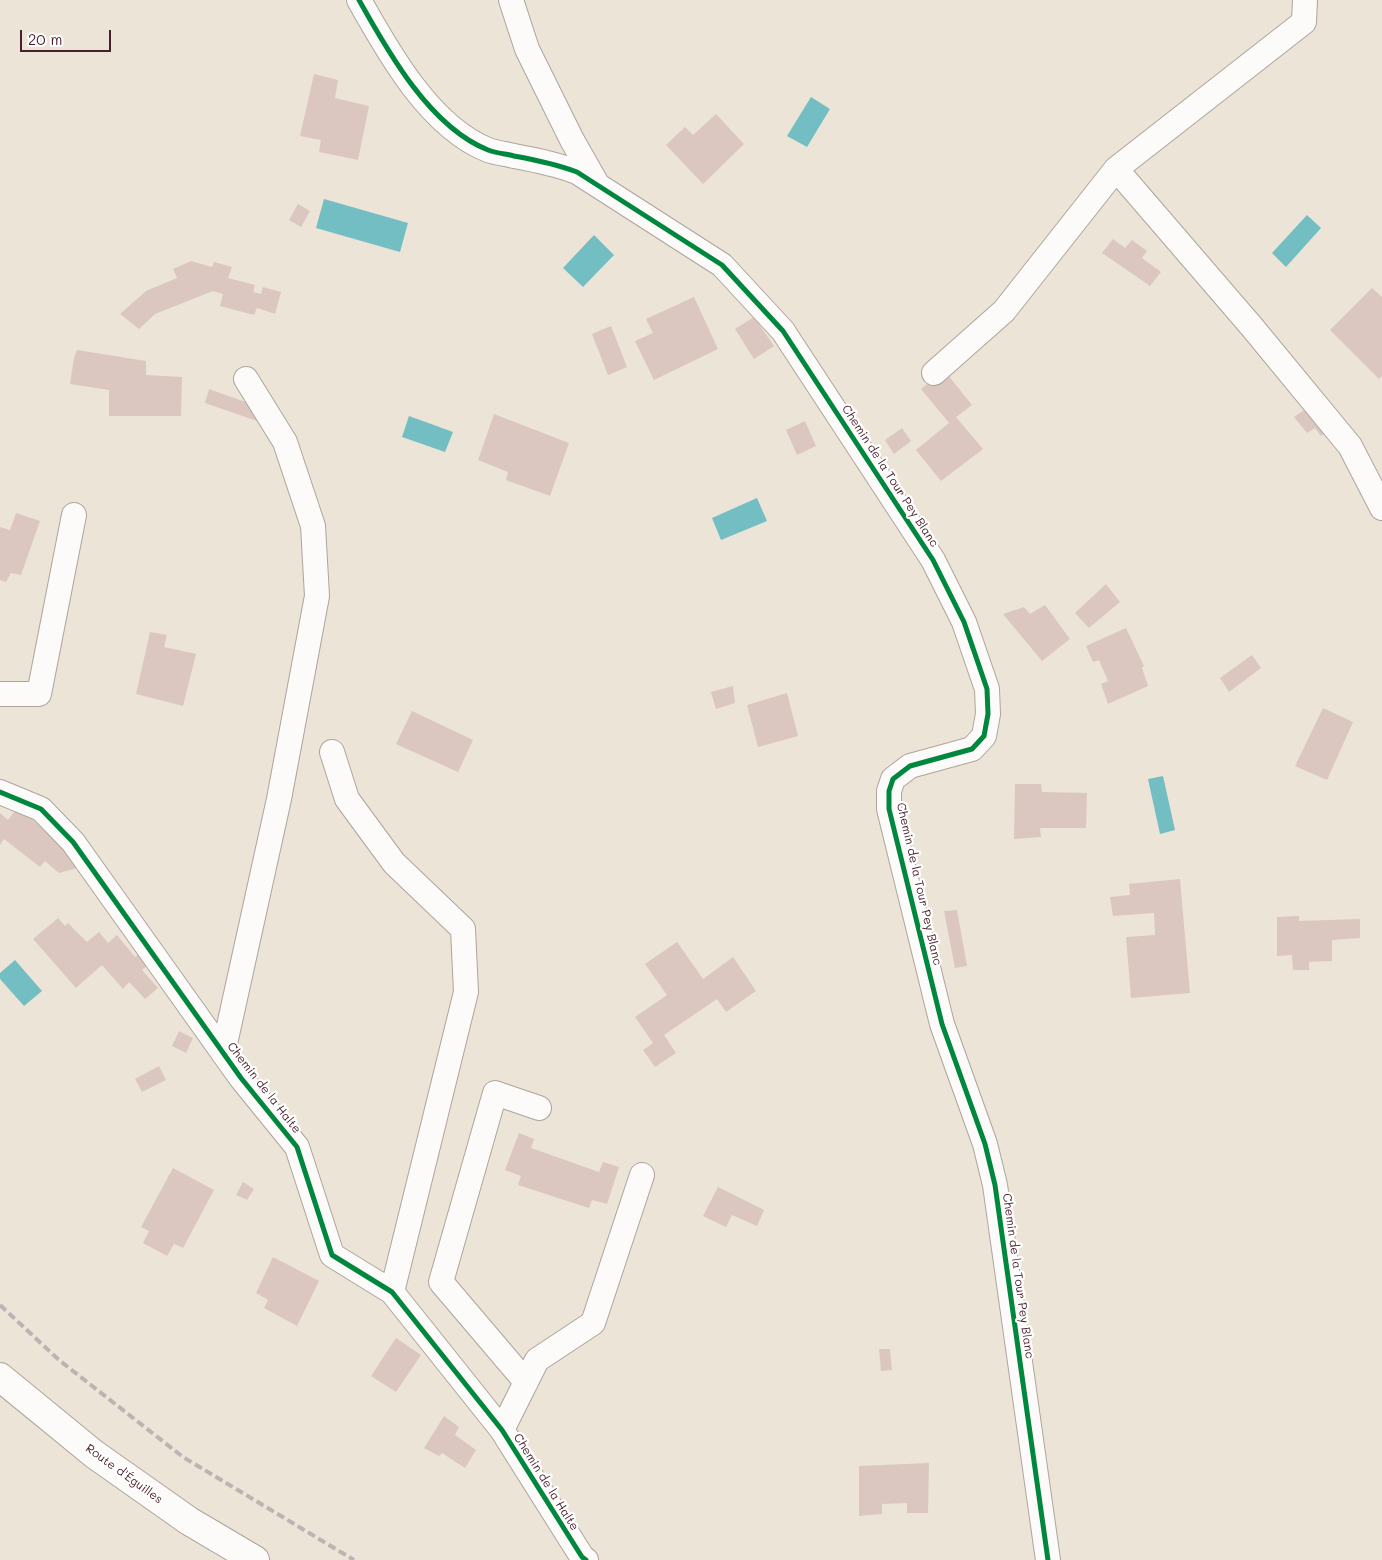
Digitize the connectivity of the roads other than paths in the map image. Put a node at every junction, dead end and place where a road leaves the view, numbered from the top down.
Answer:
1 (359, 0) edge
2 (511, 0) edge
3 (1305, 0) edge
4 (1116, 170) junction
5 (597, 184) junction
6 (934, 373) dead end
7 (246, 379) dead end
8 (1382, 508) edge
9 (74, 514) dead end
10 (0, 694) edge
11 (332, 752) dead end
12 (0, 792) edge
13 (223, 1053) junction
14 (539, 1108) dead end
15 (642, 1176) dead end
16 (392, 1292) junction
17 (0, 1377) edge
18 (526, 1382) junction
19 (502, 1430) junction
20 (255, 1560) edge
21 (586, 1560) edge
22 (1048, 1560) edge

1 - 5 street, Chemin de la Tour Pey Blanc
2 - 5 street
3 - 4 street
4 - 6 street
4 - 8 street
5 - 22 street, Chemin de la Tour Pey Blanc
7 - 13 street
9 - 10 street
11 - 16 street
12 - 13 street, Chemin de la Halte
13 - 16 street, Chemin de la Halte
14 - 18 street
15 - 18 street
16 - 19 street, Chemin de la Halte
17 - 20 street, Route d'Éguilles
18 - 19 street
19 - 21 street, Chemin de la Halte

